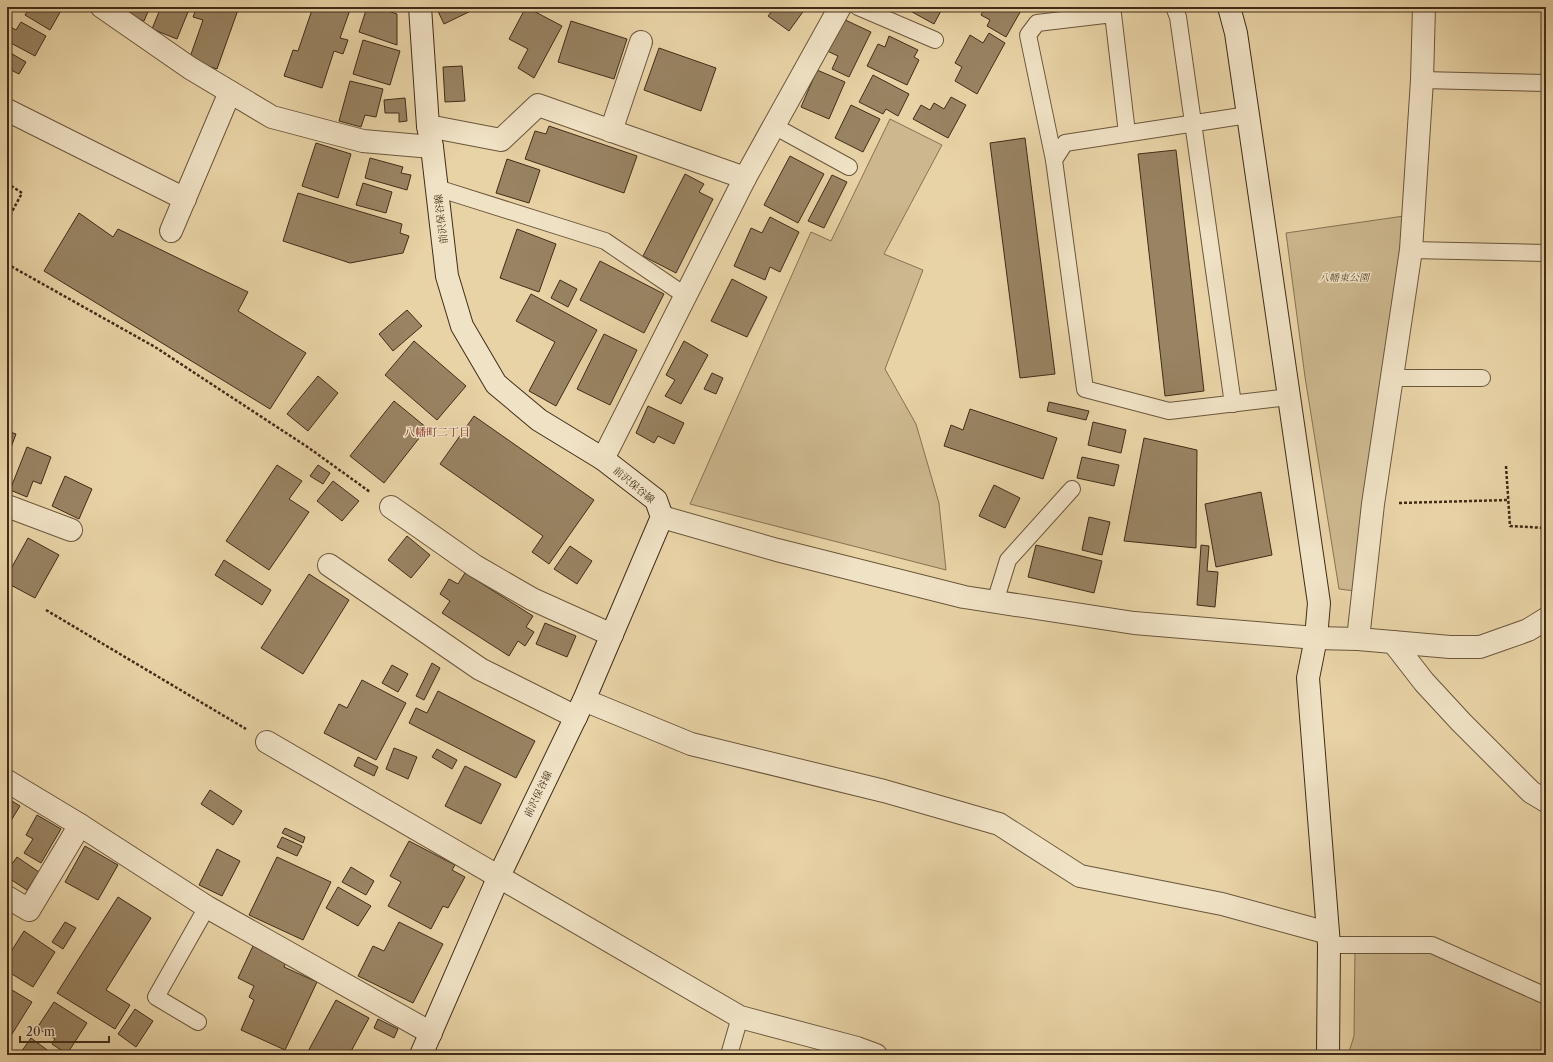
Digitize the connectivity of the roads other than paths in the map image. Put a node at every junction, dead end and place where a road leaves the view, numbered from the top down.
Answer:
1 (102, 7) edge
2 (420, 7) edge
3 (840, 7) edge
4 (858, 7) edge
5 (1174, 7) edge
6 (1229, 7) edge
7 (1424, 7) edge
8 (1105, 11) edge
9 (935, 40) dead end
10 (641, 42) dead end
11 (1422, 80) junction
12 (1546, 83) edge
13 (230, 92) junction
14 (7, 110) edge
15 (1248, 115) junction
16 (1192, 124) junction
17 (774, 126) junction
18 (611, 131) junction
19 (1127, 133) junction
20 (430, 136) junction
21 (1054, 160) junction
22 (849, 167) dead end
23 (745, 178) junction
24 (437, 188) junction
25 (185, 199) junction
26 (171, 231) dead end
27 (1411, 250) junction
28 (1546, 253) edge
29 (686, 296) junction
30 (1392, 378) junction
31 (1482, 378) dead end
32 (1289, 397) junction
33 (1233, 404) junction
34 (604, 459) junction
35 (1072, 489) dead end
36 (7, 506) edge
37 (391, 507) road end
38 (662, 517) junction
39 (71, 530) dead end
40 (329, 566) dead end
41 (995, 602) junction
42 (1546, 620) edge
43 (612, 635) junction
44 (1316, 638) junction
45 (1358, 639) junction
46 (1393, 642) junction
47 (580, 709) junction
48 (267, 742) road end
49 (7, 781) edge
50 (1546, 801) edge
51 (80, 825) junction
52 (498, 876) junction
53 (7, 897) edge
54 (208, 907) junction
55 (1329, 939) junction
56 (1546, 996) edge
57 (740, 1017) junction
58 (198, 1022) dead end
59 (431, 1033) junction
60 (863, 1053) edge
61 (422, 1055) edge
62 (729, 1055) edge
63 (1328, 1055) edge

1 - 13 street
2 - 20 street, 前沢保谷線
3 - 17 street
4 - 9 lane
5 - 16 lane
6 - 15 street
7 - 11 street
8 - 19 lane
8 - 21 lane
10 - 18 street
11 - 12 lane
11 - 27 street
13 - 20 street
13 - 25 street
14 - 25 street
15 - 16 lane
15 - 32 street
16 - 19 lane
16 - 33 lane
17 - 22 lane
17 - 23 street
18 - 20 street
18 - 23 street
19 - 21 lane
20 - 24 street, 前沢保谷線
21 - 33 lane
23 - 29 street
24 - 29 lane
24 - 34 street, 前沢保谷線
25 - 26 street
27 - 28 lane
27 - 30 street
29 - 34 street
30 - 31 lane
30 - 45 street
32 - 33 lane
32 - 44 street
34 - 38 street, 前沢保谷線
35 - 41 lane
36 - 39 street
37 - 43 street
38 - 41 street
38 - 43 street, 前沢保谷線
40 - 47 street
41 - 44 street
42 - 46 street
43 - 47 street, 前沢保谷線
44 - 45 street
44 - 55 street
45 - 46 street
46 - 50 street
47 - 52 street, 前沢保谷線
47 - 55 street
48 - 52 street
49 - 51 street
51 - 53 street
51 - 54 street
52 - 57 street
52 - 59 street, 前沢保谷線
54 - 58 lane
54 - 59 street
55 - 56 lane
55 - 63 street
57 - 60 street
57 - 62 lane
59 - 61 street, 前沢保谷線

